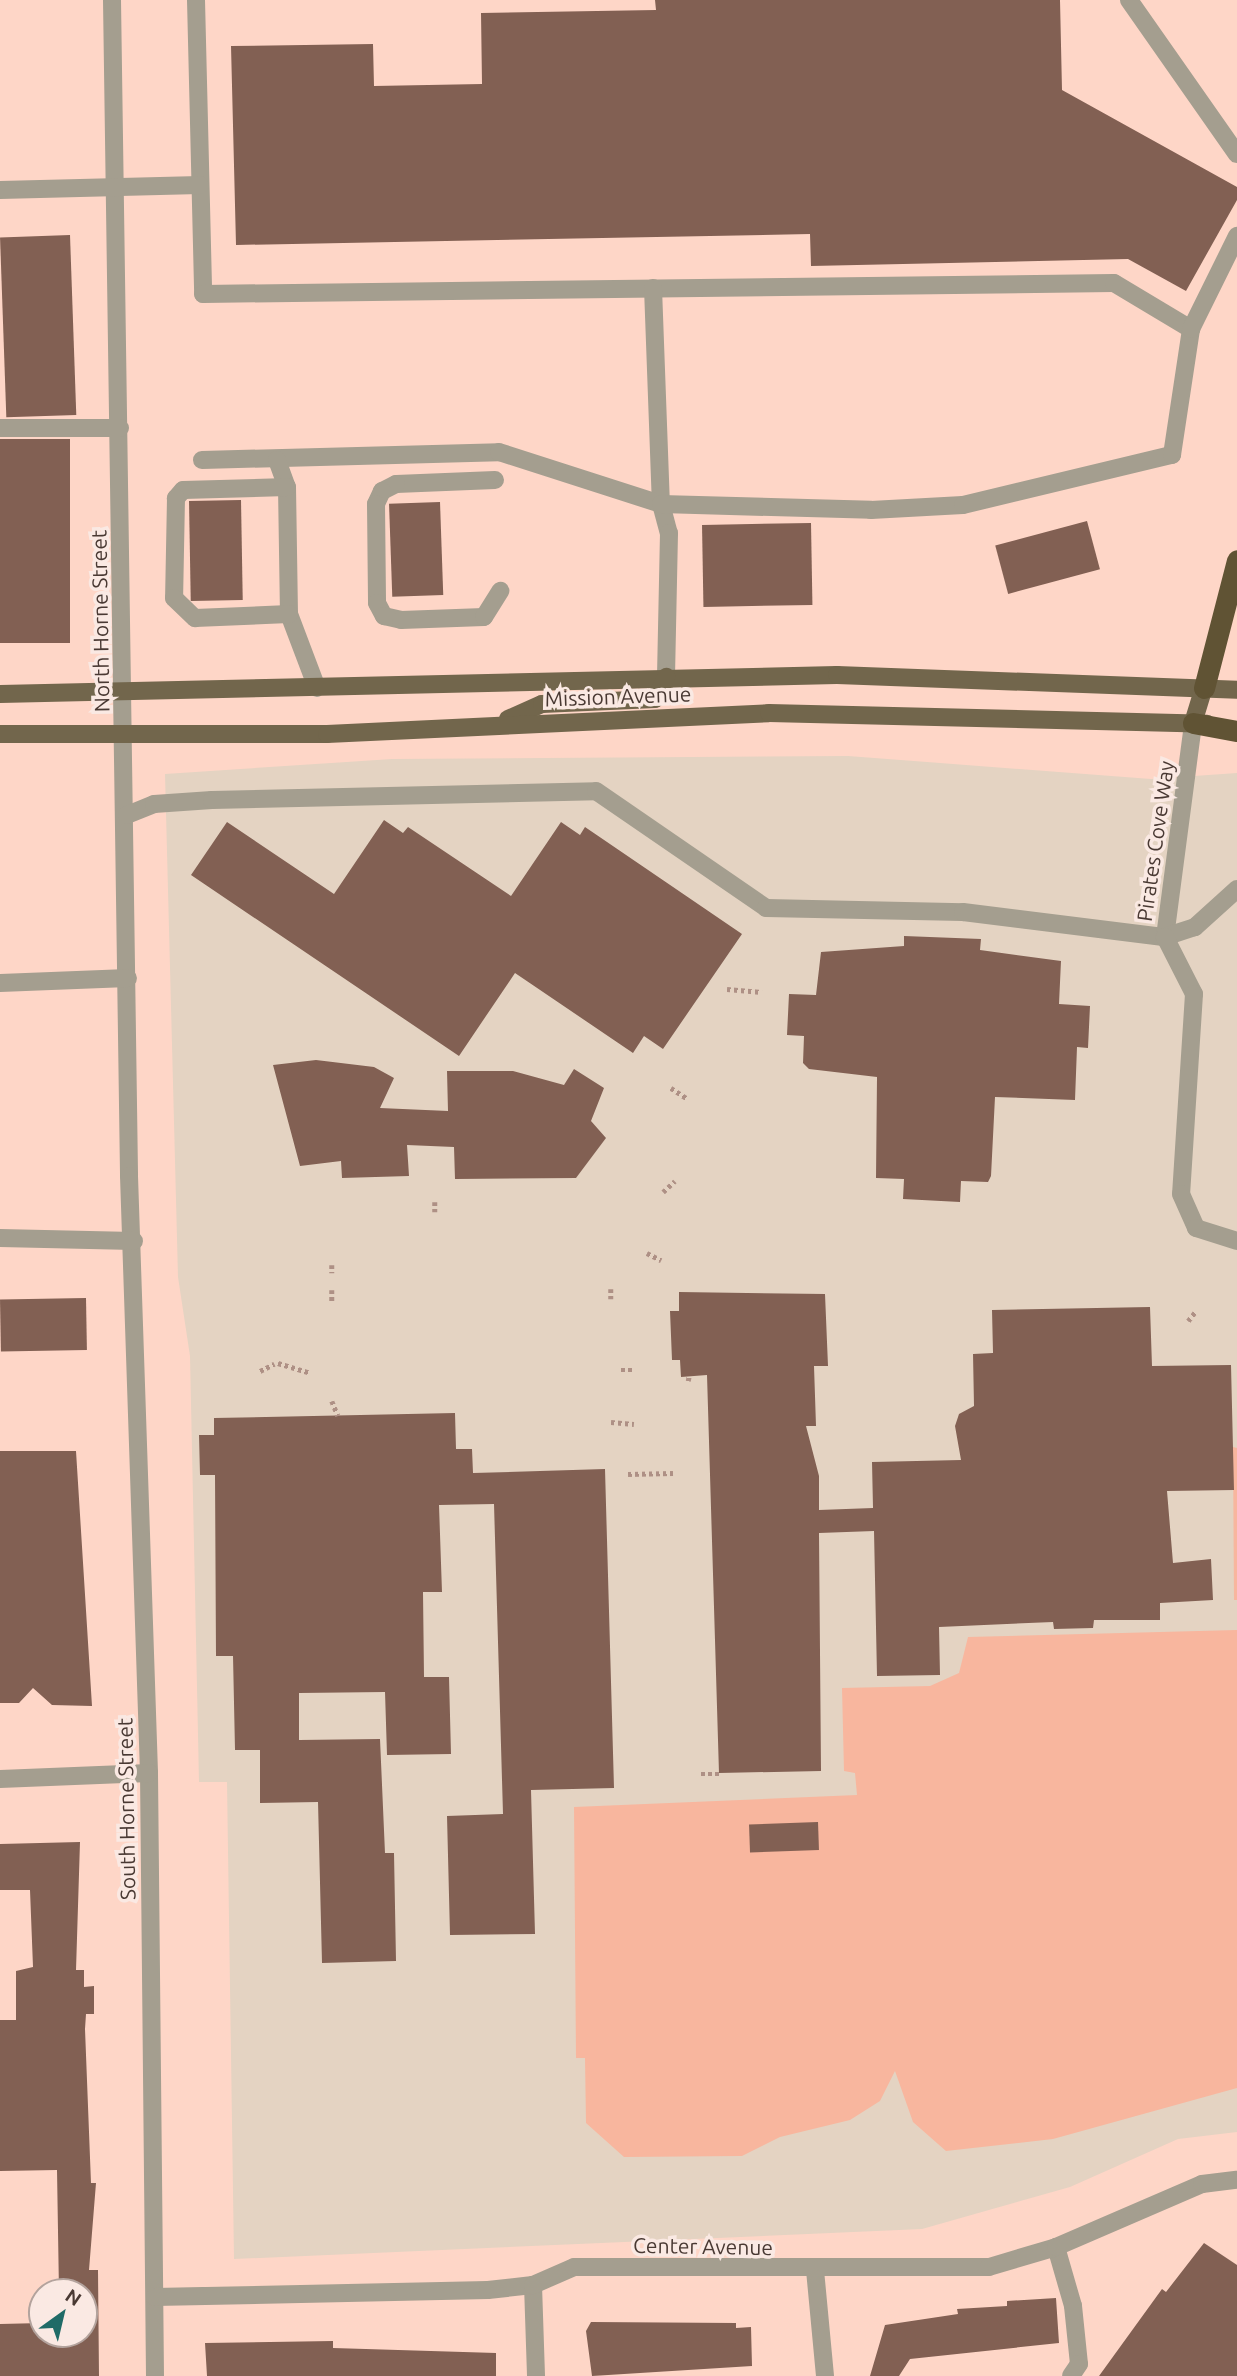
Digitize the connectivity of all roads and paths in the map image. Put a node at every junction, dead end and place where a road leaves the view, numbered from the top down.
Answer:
1 (112, 0) edge
2 (196, 0) edge
3 (1129, 0) edge
4 (1237, 154) edge
5 (200, 185) junction
6 (116, 188) junction
7 (0, 190) edge
8 (1237, 236) edge
9 (653, 288) junction
10 (1191, 329) junction
11 (0, 428) edge
12 (120, 428) junction
13 (202, 460) dead end
14 (277, 460) junction
15 (495, 480) dead end
16 (287, 486) junction
17 (661, 504) junction
18 (1237, 560) edge
19 (500, 591) dead end
20 (289, 614) junction
21 (666, 677) junction
22 (317, 688) junction
23 (1204, 688) junction
24 (1237, 690) edge
25 (0, 694) edge
26 (123, 695) junction
27 (497, 723) junction
28 (1193, 723) junction
29 (1237, 729) edge
30 (0, 734) edge
31 (126, 736) junction
32 (127, 814) junction
33 (1237, 889) edge
34 (1165, 937) junction
35 (128, 978) junction
36 (0, 983) edge
37 (727, 989) dead end
38 (762, 992) dead end
39 (671, 1088) dead end
40 (688, 1099) dead end
41 (674, 1181) dead end
42 (663, 1192) dead end
43 (435, 1202) dead end
44 (435, 1212) dead end
45 (0, 1238) edge
46 (134, 1241) junction
47 (1237, 1241) edge
48 (647, 1253) dead end
49 (661, 1260) dead end
50 (332, 1265) dead end
51 (332, 1273) dead end
52 (611, 1289) dead end
53 (332, 1290) dead end
54 (611, 1299) dead end
55 (332, 1301) dead end
56 (1195, 1312) dead end
57 (1188, 1321) dead end
58 (621, 1370) dead end
59 (635, 1370) dead end
60 (260, 1371) dead end
61 (310, 1373) dead end
62 (332, 1401) dead end
63 (338, 1416) dead end
64 (611, 1422) dead end
65 (635, 1424) dead end
66 (673, 1473) dead end
67 (628, 1474) dead end
68 (149, 1773) junction
69 (701, 1774) dead end
70 (719, 1774) dead end
71 (0, 1779) edge
72 (1237, 2180) edge
73 (1056, 2247) junction
74 (815, 2270) junction
75 (533, 2285) junction
76 (155, 2297) junction
77 (155, 2376) edge
78 (536, 2376) edge
79 (825, 2376) edge
80 (1071, 2376) edge

1 - 6 street, North Horne Street
2 - 5 street
3 - 4 street
5 - 6 street
5 - 9 street
6 - 7 street
6 - 12 street, North Horne Street
8 - 10 street
9 - 10 street
9 - 17 street
10 - 17 street
11 - 12 street
12 - 26 street, North Horne Street
13 - 14 street
14 - 16 street
14 - 17 street
15 - 19 street
16 - 20 street
16 - 20 street
17 - 21 street
18 - 23 highway
20 - 22 street
21 - 22 main road, Mission Avenue
21 - 23 main road, Mission Avenue
21 - 27 main road
22 - 26 main road, Mission Avenue
23 - 24 main road, Mission Avenue
23 - 28 main road
25 - 26 main road, Mission Avenue
26 - 31 street, North Horne Street
27 - 28 main road, Mission Avenue
27 - 31 main road, Mission Avenue
28 - 29 highway
28 - 34 street, Pirates Cove Way
30 - 31 main road, Mission Avenue
31 - 32 street, North Horne Street
32 - 34 street, Pirates Cove Way
32 - 35 street, North Horne Street
33 - 34 street
34 - 47 street
35 - 36 street
35 - 46 street, North Horne Street
37 - 38 path
39 - 40 path
41 - 42 path
43 - 44 path
45 - 46 street
46 - 68 street, South Horne Street
48 - 49 path
50 - 51 path
52 - 54 path
53 - 55 path
56 - 57 path
58 - 59 path
60 - 61 path
62 - 63 path
64 - 65 path
66 - 67 path
68 - 71 street
68 - 76 street, South Horne Street
69 - 70 path
72 - 73 street, Center Avenue
73 - 74 street, Center Avenue
73 - 80 street
74 - 75 street, Center Avenue
74 - 79 street
75 - 76 street, Center Avenue
75 - 78 street
76 - 77 street, South Horne Street

